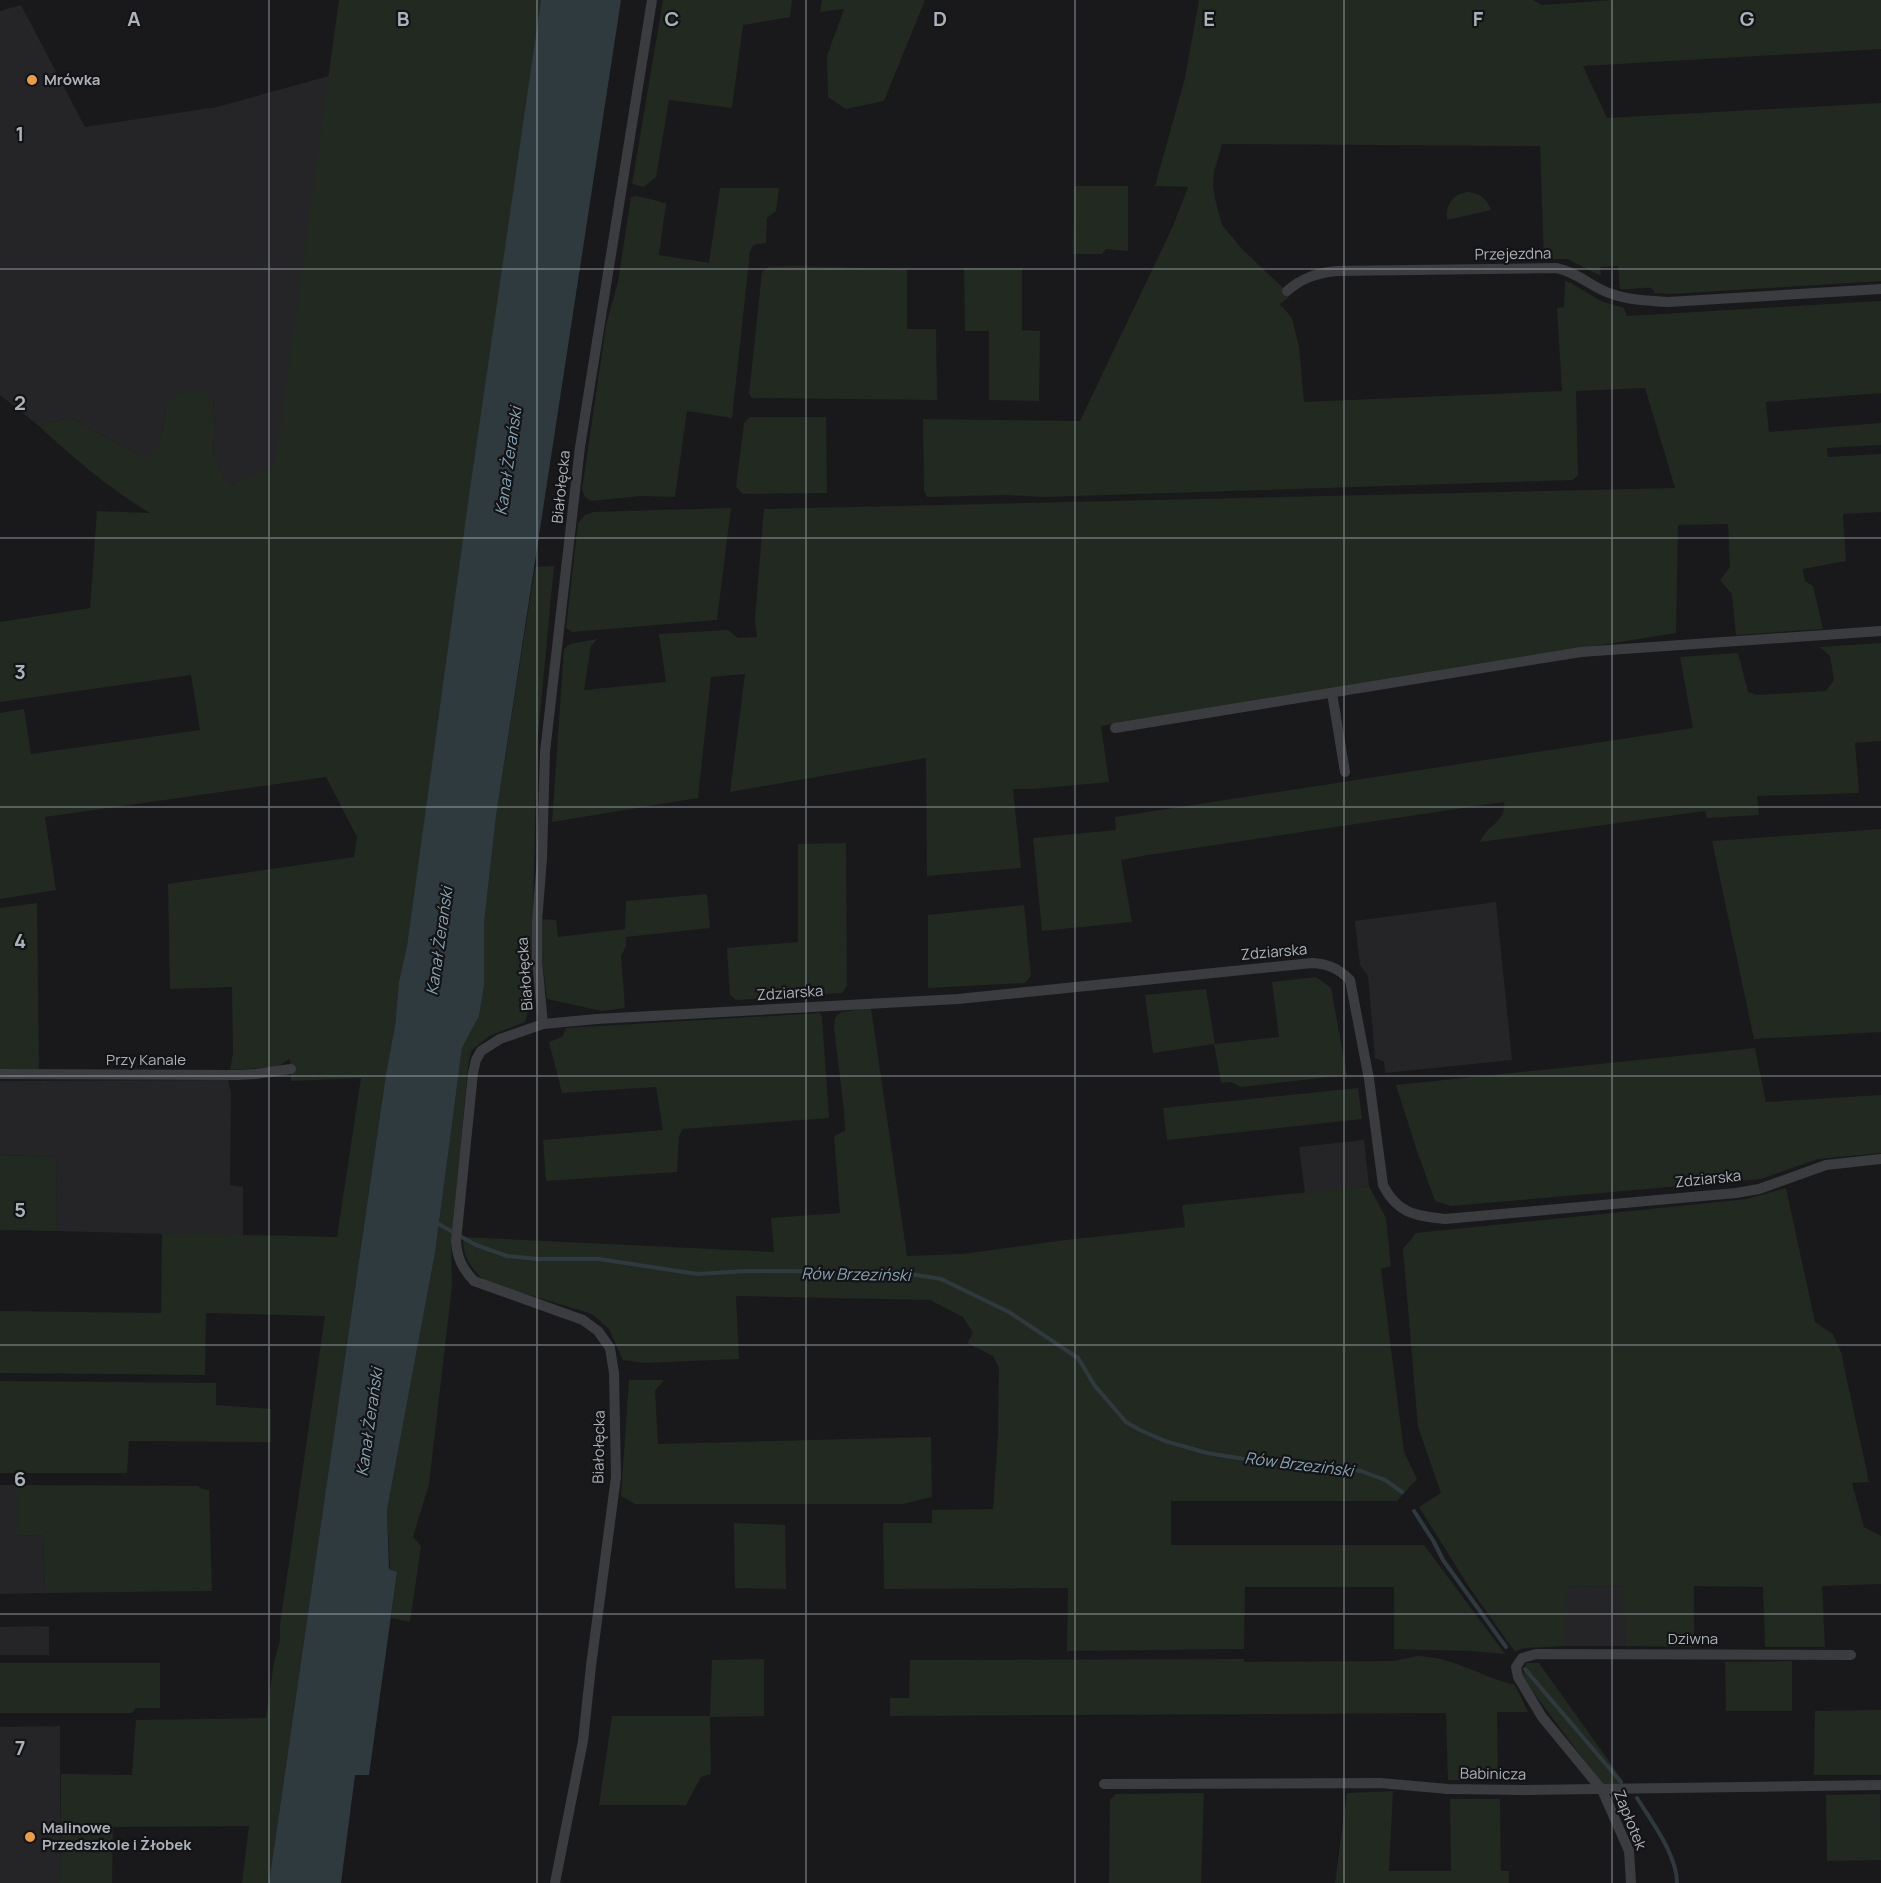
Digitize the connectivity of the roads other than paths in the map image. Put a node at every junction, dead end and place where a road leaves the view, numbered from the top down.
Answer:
1 (652, 0) edge
2 (1881, 289) edge
3 (1287, 291) dead end
4 (1881, 631) edge
5 (1332, 693) junction
6 (1115, 728) dead end
7 (1345, 772) dead end
8 (543, 1024) junction
9 (291, 1069) dead end
10 (0, 1074) edge
11 (1881, 1159) edge
12 (1536, 1654) joint
13 (1851, 1655) dead end
14 (1104, 1784) dead end
15 (1881, 1785) edge
16 (1602, 1790) junction
17 (555, 1883) edge
18 (1631, 1883) edge

1 - 8 street, Białołęcka
2 - 3 street, Przejezdna
4 - 5 street
5 - 6 street
5 - 7 street
8 - 11 street, Zdziarska
8 - 17 street, Białołęcka
9 - 10 street, Przy Kanale
12 - 13 street, Dziwna
12 - 16 street, Zapłotek
14 - 16 street, Babinicza
15 - 16 street, Babinicza
16 - 18 street, Zapłotek

